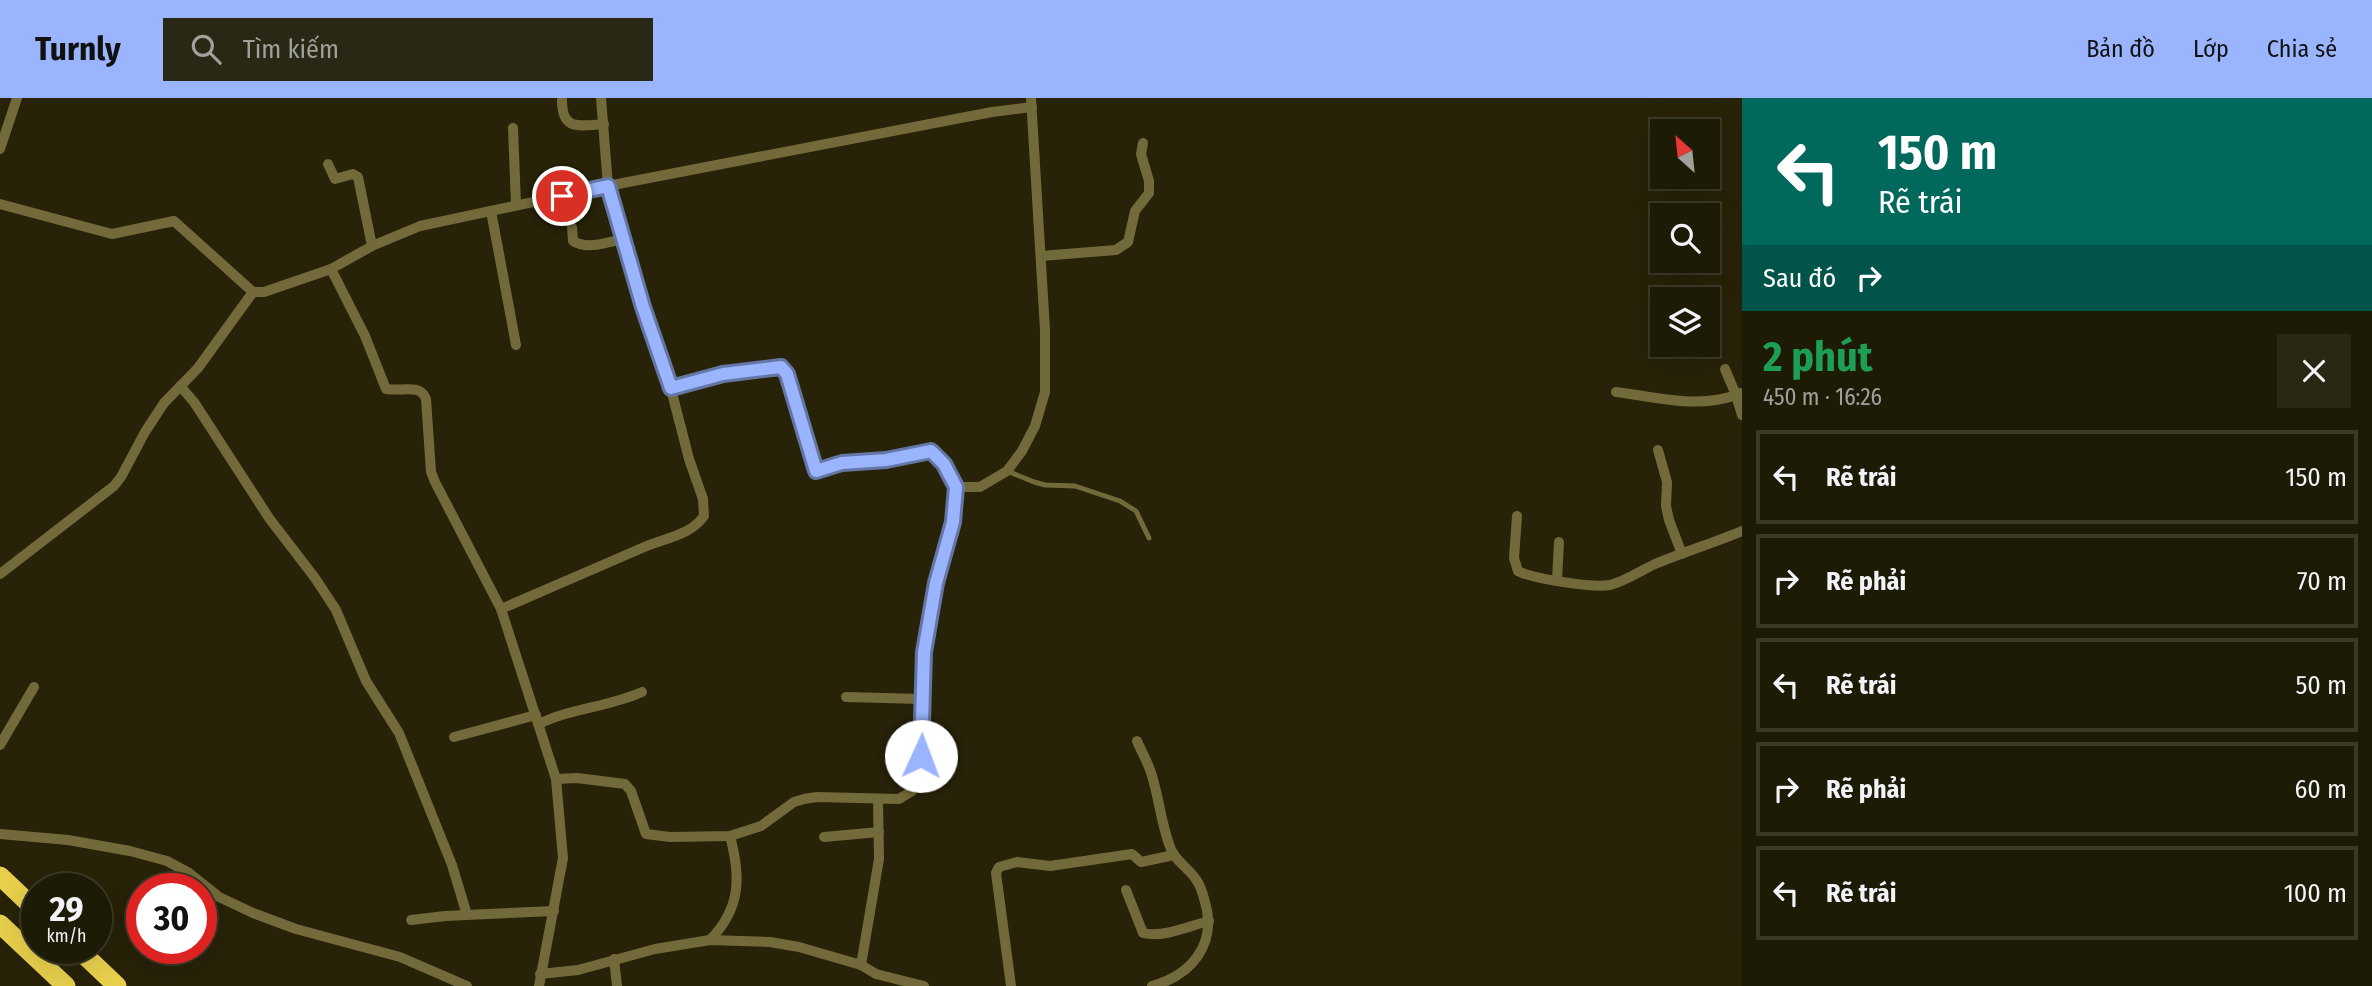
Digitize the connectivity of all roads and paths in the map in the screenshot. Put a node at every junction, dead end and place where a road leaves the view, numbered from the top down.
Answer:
1 (17, 98) edge
2 (562, 98) edge
3 (601, 98) edge
4 (1031, 102) edge
5 (6, 120) edge
6 (604, 124) junction
7 (513, 128) dead end
8 (1143, 143) dead end
9 (0, 149) edge
10 (328, 164) dead end
11 (608, 186) junction
12 (0, 204) edge
13 (516, 205) junction
14 (491, 211) junction
15 (572, 227) dead end
16 (623, 239) junction
17 (372, 246) junction
18 (1041, 256) junction
19 (331, 269) junction
20 (253, 292) junction
21 (516, 345) dead end
22 (1724, 369) dead end
23 (180, 386) junction
24 (671, 388) junction
25 (1616, 392) dead end
26 (1739, 394) edge
27 (1742, 415) edge
28 (1658, 450) dead end
29 (1007, 471) junction
30 (956, 487) junction
31 (1517, 516) dead end
32 (1742, 531) edge
33 (1149, 538) dead end
34 (1559, 542) dead end
35 (1682, 554) junction
36 (0, 574) edge
37 (1558, 580) junction
38 (501, 609) junction
39 (34, 687) dead end
40 (642, 692) dead end
41 (846, 697) dead end
42 (922, 699) junction
43 (538, 720) junction
44 (454, 737) dead end
45 (1137, 741) dead end
46 (0, 744) edge
47 (556, 779) junction
48 (878, 800) junction
49 (879, 832) junction
50 (0, 834) edge
51 (730, 836) junction
52 (824, 837) dead end
53 (1174, 855) junction
54 (0, 876) edge
55 (1126, 890) dead end
56 (21, 896) edge
57 (554, 911) junction
58 (467, 915) junction
59 (411, 920) dead end
60 (1209, 921) junction
61 (0, 924) edge
62 (710, 940) junction
63 (614, 959) junction
64 (94, 964) edge
65 (861, 965) junction
66 (539, 980) edge
67 (1167, 984) edge
68 (66, 986) edge
69 (117, 986) edge
70 (467, 986) edge
71 (617, 986) edge
72 (925, 986) edge
73 (1011, 986) edge
74 (1152, 986) edge

1 - 5 street
2 - 6 street
3 - 6 street
4 - 11 street
4 - 18 street
5 - 9 street
6 - 11 street
7 - 13 street
8 - 18 street
10 - 17 street
11 - 13 street
11 - 16 street
12 - 20 street
13 - 14 street
14 - 17 street
14 - 21 street
15 - 16 street
16 - 24 street
17 - 19 street
18 - 29 street
19 - 20 street
19 - 38 street
20 - 23 street
22 - 26 street
23 - 36 street
23 - 58 street
24 - 30 street
24 - 38 street
25 - 26 street
26 - 27 street
28 - 35 street
29 - 30 street
29 - 33 lane
30 - 42 street
31 - 37 street
32 - 35 street
34 - 37 street
35 - 37 street
38 - 43 street
39 - 46 street
40 - 43 street
41 - 42 street
42 - 48 street
43 - 44 street
43 - 47 street
45 - 53 street
47 - 51 street
47 - 57 street
48 - 49 street
48 - 51 street
49 - 52 street
49 - 65 street
50 - 70 street
51 - 62 street
53 - 60 street
53 - 73 street
54 - 56 highway
55 - 60 street
57 - 58 street
57 - 66 street
58 - 59 street
60 - 67 street
61 - 68 highway
62 - 63 street
62 - 65 street
63 - 66 street
63 - 71 street
64 - 69 highway
65 - 72 street
67 - 74 street

